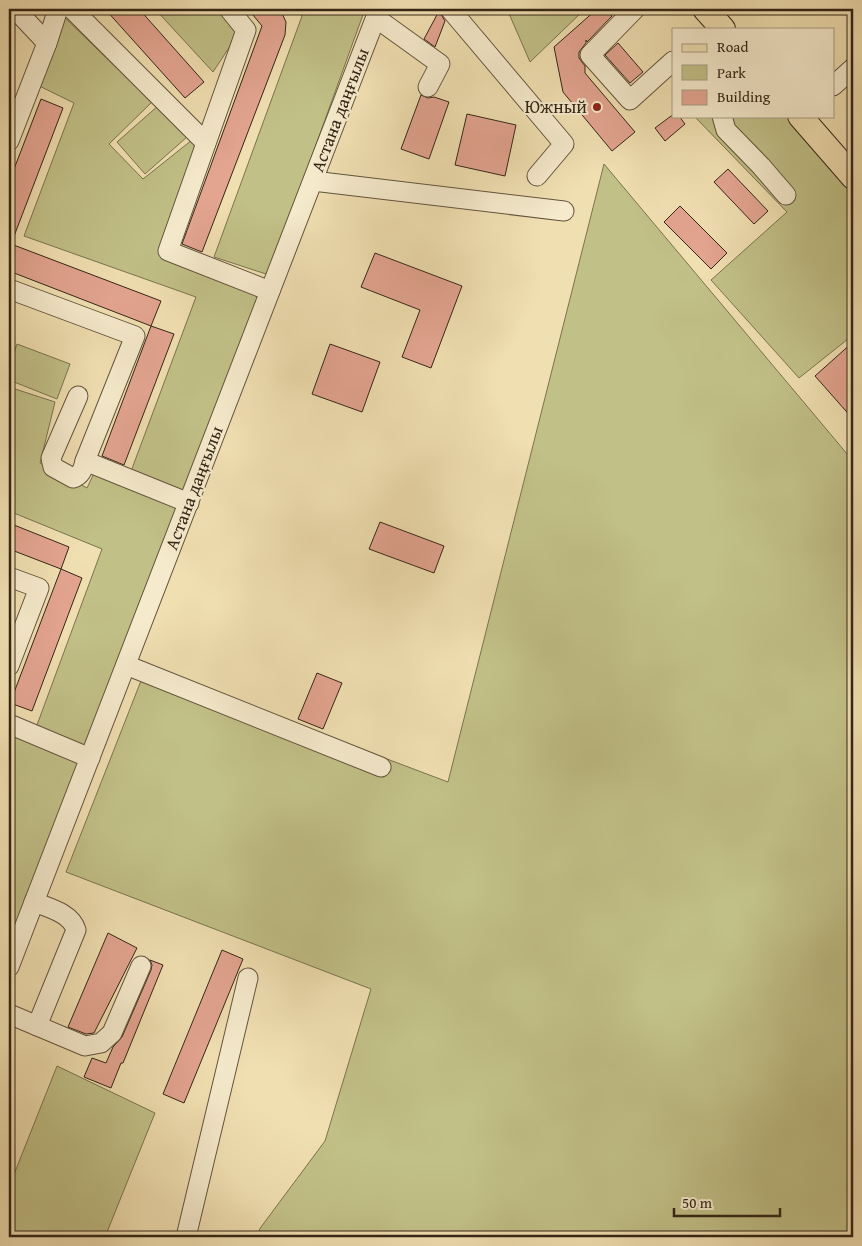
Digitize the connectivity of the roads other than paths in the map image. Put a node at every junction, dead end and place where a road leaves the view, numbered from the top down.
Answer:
1 (15, 9) edge
2 (58, 9) edge
3 (72, 9) edge
4 (229, 9) edge
5 (450, 9) edge
6 (635, 9) edge
7 (378, 14) edge
8 (47, 43) junction
9 (672, 62) edge
10 (428, 87) dead end
11 (723, 118) edge
12 (802, 118) edge
13 (9, 141) edge
14 (206, 143) junction
15 (537, 176) dead end
16 (853, 177) edge
17 (313, 180) junction
18 (786, 195) dead end
19 (564, 211) dead end
20 (9, 289) edge
21 (270, 291) junction
22 (78, 396) dead end
23 (85, 462) junction
24 (189, 503) junction
25 (9, 577) edge
26 (126, 665) junction
27 (9, 666) edge
28 (9, 724) edge
29 (90, 758) junction
30 (382, 767) dead end
31 (34, 902) junction
32 (141, 966) dead end
33 (9, 967) edge
34 (248, 978) dead end
35 (9, 1014) edge
36 (37, 1026) junction
37 (186, 1237) edge

1 - 8 street
2 - 8 street
3 - 14 street
4 - 14 street
5 - 15 street
6 - 9 street
7 - 10 street
7 - 17 street, Астана даңғылы
8 - 13 street
11 - 18 street
12 - 16 main road
14 - 21 street
17 - 19 street
17 - 21 street, Астана даңғылы
20 - 23 street
21 - 24 street, Астана даңғылы
22 - 23 street
23 - 24 street
24 - 26 street, Астана даңғылы
25 - 27 street
26 - 29 street, Астана даңғылы
26 - 30 street
28 - 29 street
29 - 31 street, Астана даңғылы
31 - 33 street, Астана даңғылы
31 - 36 street
32 - 36 street
34 - 37 street
35 - 36 street

